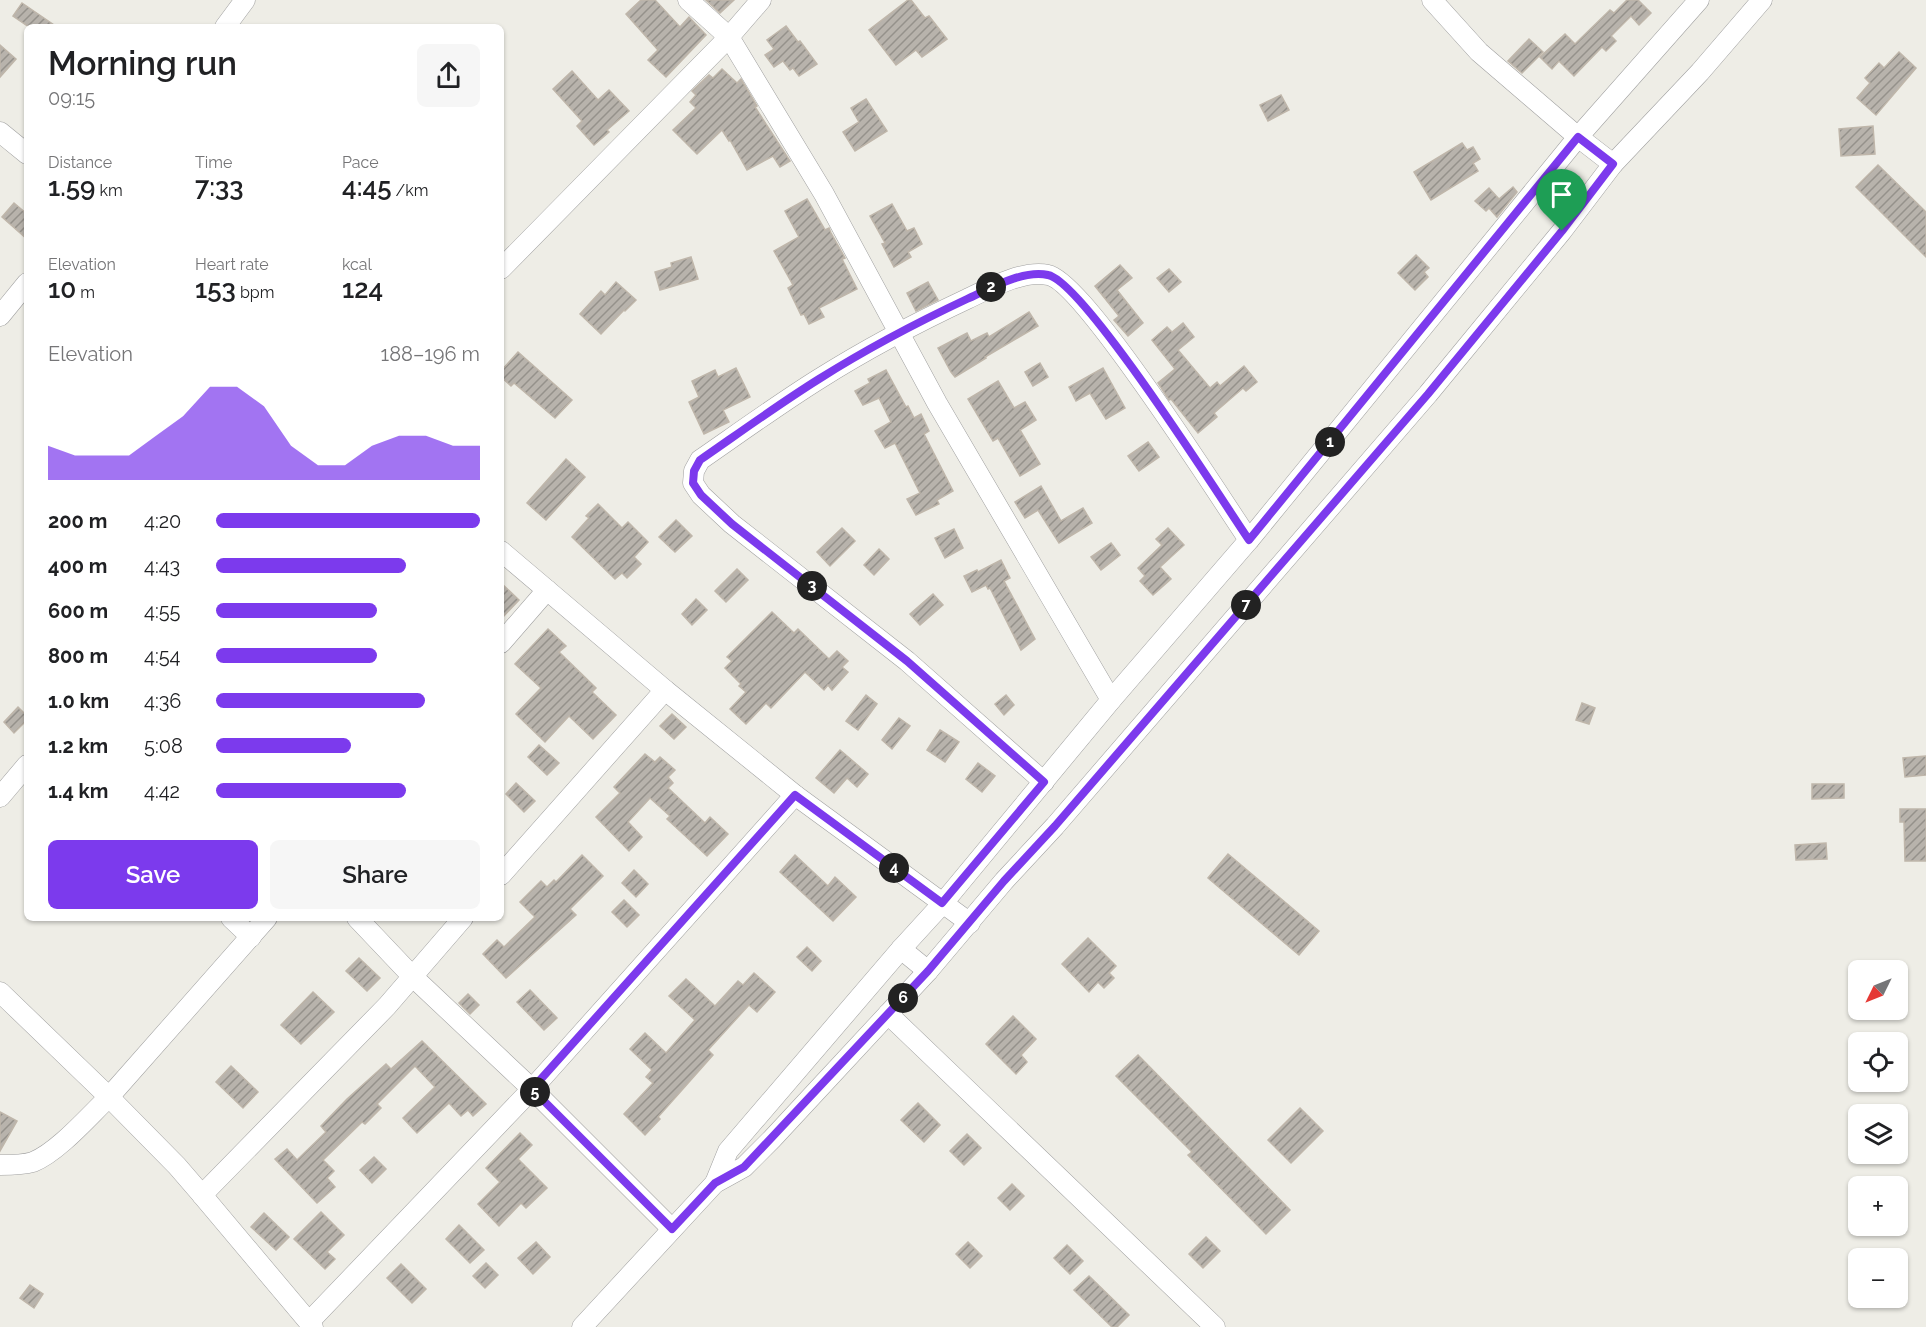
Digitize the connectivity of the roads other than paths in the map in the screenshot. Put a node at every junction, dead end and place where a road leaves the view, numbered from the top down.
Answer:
1 (245, 0) edge
2 (688, 0) edge
3 (761, 0) edge
4 (1432, 0) edge
5 (1699, 0) edge
6 (1762, 0) edge
7 (227, 24) edge
8 (729, 38) junction
9 (0, 132) edge
10 (1578, 137) junction
11 (24, 152) edge
12 (1613, 164) junction
13 (504, 266) edge
14 (24, 287) edge
15 (0, 316) edge
16 (899, 333) junction
17 (1249, 540) junction
18 (504, 554) edge
19 (547, 590) junction
20 (504, 640) edge
21 (665, 690) junction
22 (1111, 700) junction
23 (24, 769) edge
24 (1044, 782) junction
25 (795, 795) junction
26 (0, 797) edge
27 (504, 872) edge
28 (942, 903) junction
29 (234, 921) edge
30 (264, 921) edge
31 (360, 921) edge
32 (460, 921) edge
33 (969, 923) junction
34 (251, 937) junction
35 (901, 949) junction
36 (928, 971) junction
37 (412, 976) junction
38 (0, 992) edge
39 (888, 1014) junction
40 (532, 1089) junction
41 (109, 1097) junction
42 (0, 1165) edge
43 (715, 1183) junction
44 (202, 1195) junction
45 (672, 1229) junction
46 (1203, 1323) edge
47 (311, 1325) edge
48 (582, 1327) edge

1 - 7 street
2 - 8 street
3 - 8 street
4 - 10 street
5 - 10 street
6 - 12 street
8 - 13 street
8 - 16 street
9 - 11 street
10 - 12 street
10 - 17 street
12 - 33 street
14 - 15 street
16 - 17 street
16 - 22 street
16 - 24 street
17 - 22 street
18 - 19 street
19 - 20 street
19 - 21 street
21 - 25 street
21 - 27 street
22 - 24 street
23 - 26 street
24 - 28 street
25 - 28 street
25 - 40 street
28 - 33 street
28 - 35 street
29 - 34 street
30 - 34 street
31 - 37 street
32 - 37 street
33 - 36 street
34 - 41 street
35 - 36 street
35 - 43 street
36 - 39 street
37 - 40 street
37 - 44 street
38 - 41 street
39 - 43 street
39 - 46 street
40 - 45 street
40 - 47 street
41 - 42 street
41 - 44 street
43 - 45 street
44 - 47 street
45 - 48 street

